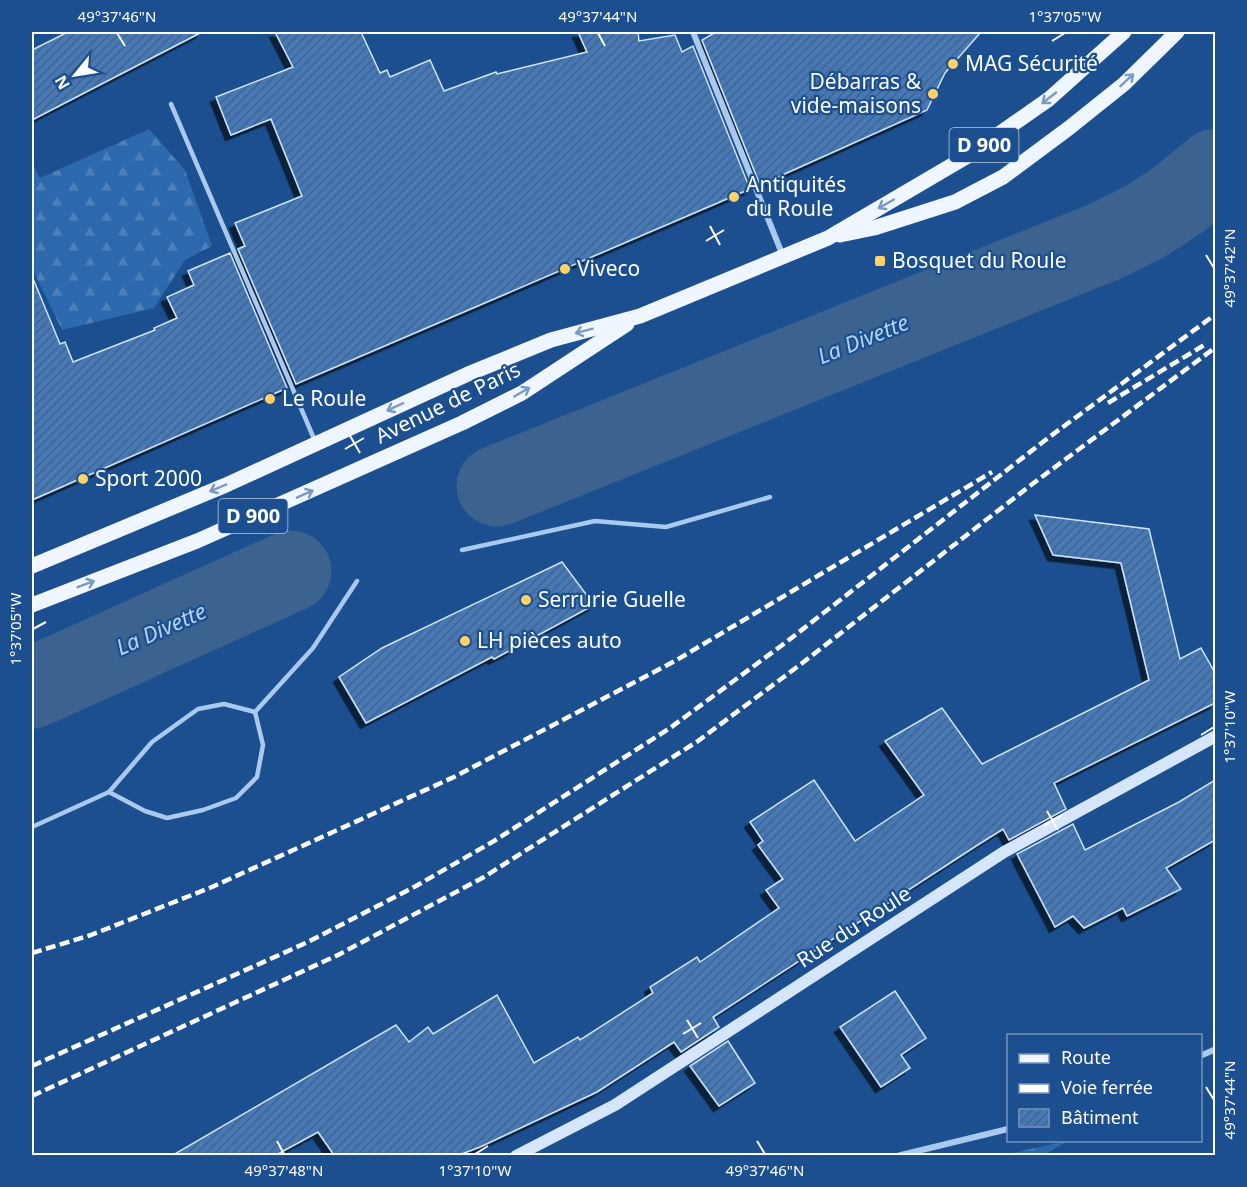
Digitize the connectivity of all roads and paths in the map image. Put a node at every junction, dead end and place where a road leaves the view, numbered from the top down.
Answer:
1 (693, 32) edge
2 (1124, 32) edge
3 (1177, 32) edge
4 (171, 104) dead end
5 (828, 238) junction
6 (783, 256) junction
7 (640, 316) junction
8 (316, 444) junction
9 (770, 497) dead end
10 (462, 550) dead end
11 (32, 566) edge
12 (357, 581) dead end
13 (32, 605) edge
14 (255, 712) junction
15 (1215, 736) edge
16 (109, 792) junction
17 (32, 827) edge
18 (1007, 1129) edge
19 (516, 1155) edge
20 (897, 1155) edge

1 - 6 street
2 -> 5 main road, Avenue de Paris / D 900
5 -> 3 main road, Avenue de Paris / D 900
4 - 8 lane
5 - 6 main road, Avenue de Paris / D 900
6 - 7 main road, Avenue de Paris / D 900
7 -> 8 main road, Avenue de Paris / D 900
13 -> 7 main road, Avenue de Paris / D 900
8 -> 11 main road, Avenue de Paris / D 900
9 - 10 lane
12 - 14 lane
14 - 16 lane
14 - 16 lane
15 - 19 street, Rue du Roule
16 - 17 lane
18 - 20 street

